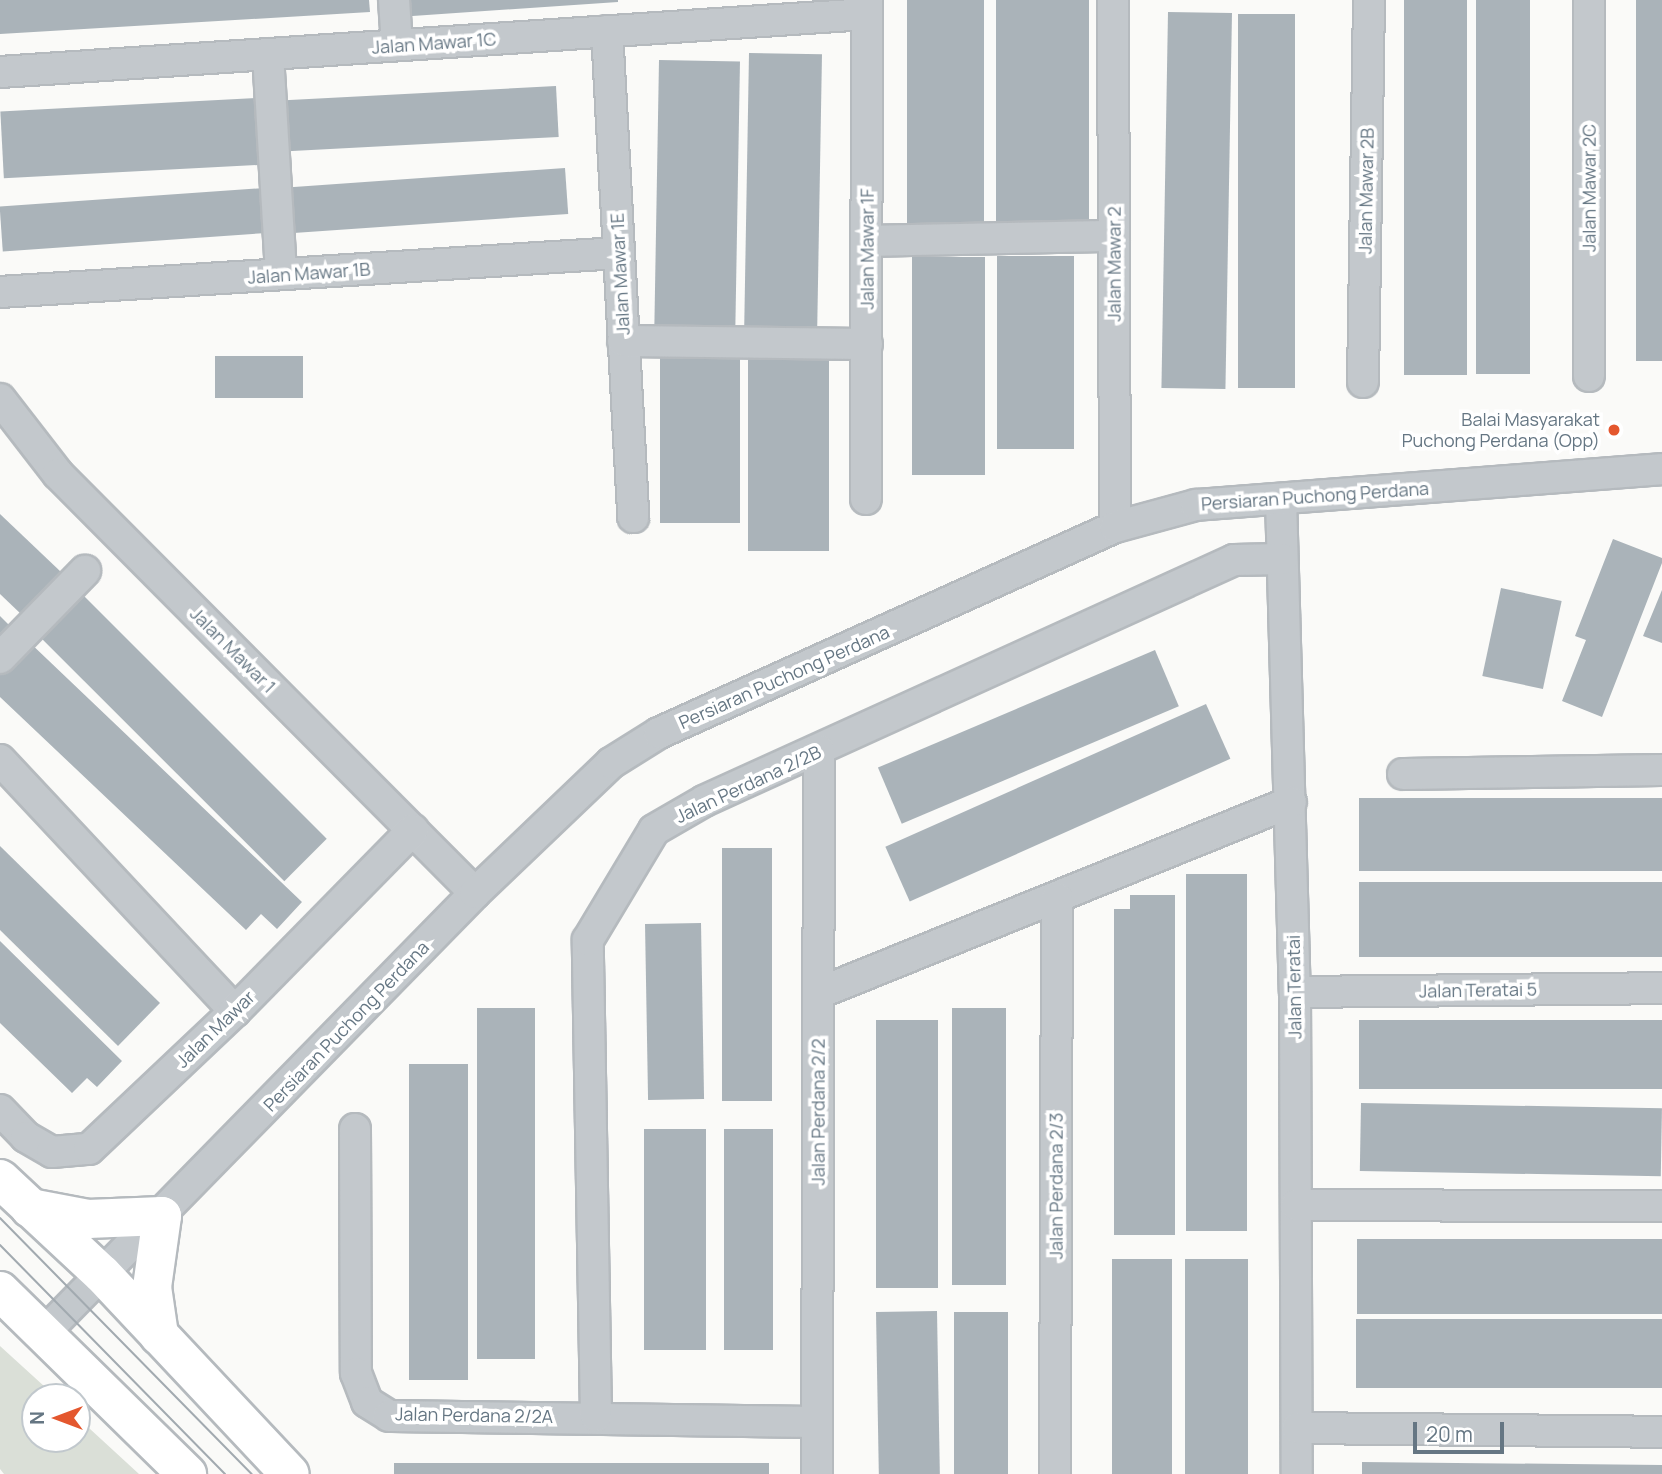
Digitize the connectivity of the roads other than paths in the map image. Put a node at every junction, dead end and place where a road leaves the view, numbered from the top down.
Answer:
1 (394, 0) edge
2 (1113, 0) edge
3 (1369, 0) edge
4 (1589, 0) edge
5 (867, 7) edge
6 (607, 31) junction
7 (397, 45) junction
8 (268, 54) junction
9 (0, 72) edge
10 (1114, 236) junction
11 (867, 241) junction
12 (618, 253) junction
13 (281, 274) junction
14 (0, 292) edge
15 (623, 341) junction
16 (867, 344) junction
17 (1589, 376) dead end
18 (1363, 382) dead end
19 (0, 399) edge
20 (1662, 469) edge
21 (866, 499) dead end
22 (1281, 499) junction
23 (633, 517) dead end
24 (1115, 527) junction
25 (1282, 559) junction
26 (85, 571) dead end
27 (0, 658) edge
28 (819, 750) junction
29 (0, 760) edge
30 (1662, 770) edge
31 (1403, 774) dead end
32 (1291, 802) junction
33 (413, 830) junction
34 (475, 893) junction
35 (1057, 898) junction
36 (1662, 988) edge
37 (1294, 992) junction
38 (819, 993) junction
39 (235, 1011) junction
40 (0, 1110) edge
41 (355, 1129) dead end
42 (0, 1179) edge
43 (1296, 1205) junction
44 (1662, 1206) edge
45 (29, 1208) junction
46 (162, 1216) junction
47 (102, 1274) junction
48 (0, 1291) edge
49 (43, 1334) junction
50 (159, 1335) junction
51 (596, 1416) junction
52 (817, 1422) junction
53 (1297, 1428) junction
54 (1662, 1432) edge
55 (187, 1474) edge
56 (290, 1474) edge
57 (817, 1474) edge
58 (1055, 1474) edge
59 (1297, 1474) edge

1 - 7 street
2 - 10 street, Jalan Mawar 2
3 - 18 street, Jalan Mawar 2B
4 - 17 street, Jalan Mawar 2C
5 - 6 street, Jalan Mawar 1C
5 - 11 street, Jalan Mawar 1F
6 - 7 street, Jalan Mawar 1C
6 - 12 street, Jalan Mawar 1E
7 - 8 street, Jalan Mawar 1C
8 - 9 street, Jalan Mawar 1C
8 - 13 street
10 - 11 street
10 - 24 street, Jalan Mawar 2
11 - 16 street, Jalan Mawar 1F
12 - 13 street, Jalan Mawar 1B
12 - 15 street, Jalan Mawar 1E
13 - 14 street, Jalan Mawar 1B
15 - 16 street
15 - 23 street, Jalan Mawar 1E
16 - 21 street, Jalan Mawar 1F
19 - 33 street, Jalan Mawar 1
20 - 22 street, Persiaran Puchong Perdana
22 - 24 street, Persiaran Puchong Perdana
22 - 25 street, Jalan Teratai
24 - 34 street, Persiaran Puchong Perdana
25 - 28 street, Jalan Perdana 2/2B
25 - 32 street, Jalan Teratai
26 - 27 street
28 - 38 street, Jalan Perdana 2/2
28 - 51 street, Jalan Perdana 2/2B
29 - 39 street
30 - 31 street
32 - 35 street
32 - 37 street, Jalan Teratai
33 - 34 street, Jalan Mawar 1
33 - 39 street, Jalan Mawar
34 - 46 street, Persiaran Puchong Perdana
35 - 38 street
35 - 58 street, Jalan Perdana 2/3
36 - 37 street, Jalan Teratai 5
37 - 43 street, Jalan Teratai
38 - 52 street, Jalan Perdana 2/2
39 - 40 street, Jalan Mawar
41 - 51 street, Jalan Perdana 2/2A
42 - 45 main road
43 - 44 street
43 - 53 street, Jalan Teratai
45 - 46 main road
45 - 47 main road
46 - 47 street, Persiaran Puchong Perdana
46 - 50 main road
47 - 49 street, Persiaran Puchong Perdana
47 - 50 main road
48 - 49 main road
49 - 55 main road
50 - 56 main road
51 - 52 street, Jalan Perdana 2/2A
52 - 57 street, Jalan Perdana 2/2
53 - 54 street
53 - 59 street, Jalan Teratai

